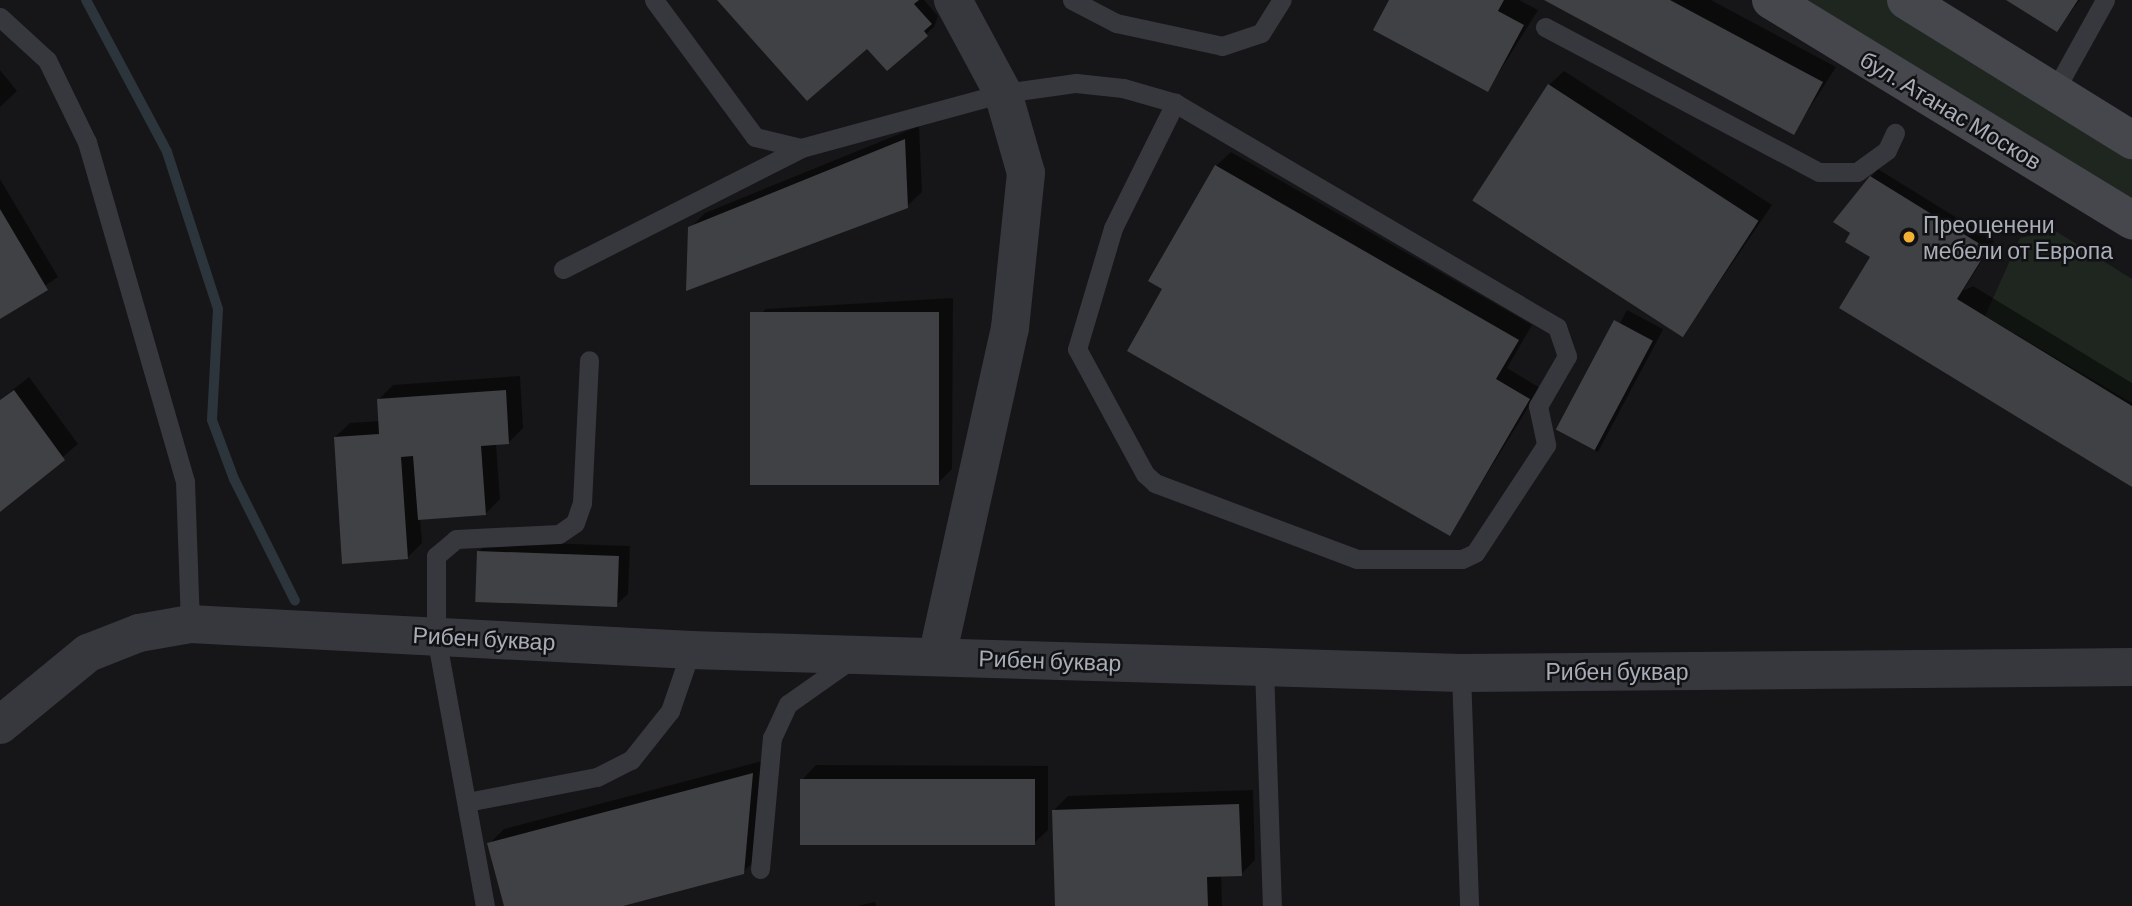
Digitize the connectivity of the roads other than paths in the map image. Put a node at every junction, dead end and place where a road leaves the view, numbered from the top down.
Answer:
1 (654, 0) edge
2 (953, 0) edge
3 (1072, 0) edge
4 (1282, 0) edge
5 (1771, 0) edge
6 (1906, 0) edge
7 (2105, 0) edge
8 (0, 17) edge
9 (1545, 27) dead end
10 (2054, 92) junction
11 (1003, 93) junction
12 (1175, 103) junction
13 (1895, 132) dead end
14 (2132, 140) edge
15 (800, 148) junction
16 (2132, 220) edge
17 (564, 269) dead end
18 (589, 360) dead end
19 (190, 624) junction
20 (436, 636) junction
21 (691, 650) junction
22 (860, 654) junction
23 (937, 657) junction
24 (1264, 667) junction
25 (2132, 667) edge
26 (1461, 673) junction
27 (0, 725) edge
28 (467, 802) junction
29 (760, 869) dead end
30 (485, 906) edge
31 (1272, 906) edge
32 (1469, 906) edge

1 - 15 lane
2 - 11 street
3 - 4 lane
5 - 16 main road, бул. Атанас Москов
6 - 10 main road
7 - 10 lane
8 - 19 lane
9 - 13 lane
10 - 14 main road
11 - 12 lane
11 - 15 lane
11 - 23 street
12 - 12 lane
15 - 17 lane
18 - 20 lane
19 - 20 street, Рибен буквар
19 - 27 street, Рибен буквар
20 - 21 street, Рибен буквар
20 - 28 lane
21 - 22 street, Рибен буквар
21 - 28 lane
22 - 23 street, Рибен буквар
22 - 29 lane
23 - 24 street, Рибен буквар
24 - 26 street, Рибен буквар
24 - 31 lane
25 - 26 street, Рибен буквар
26 - 32 lane
28 - 30 lane

